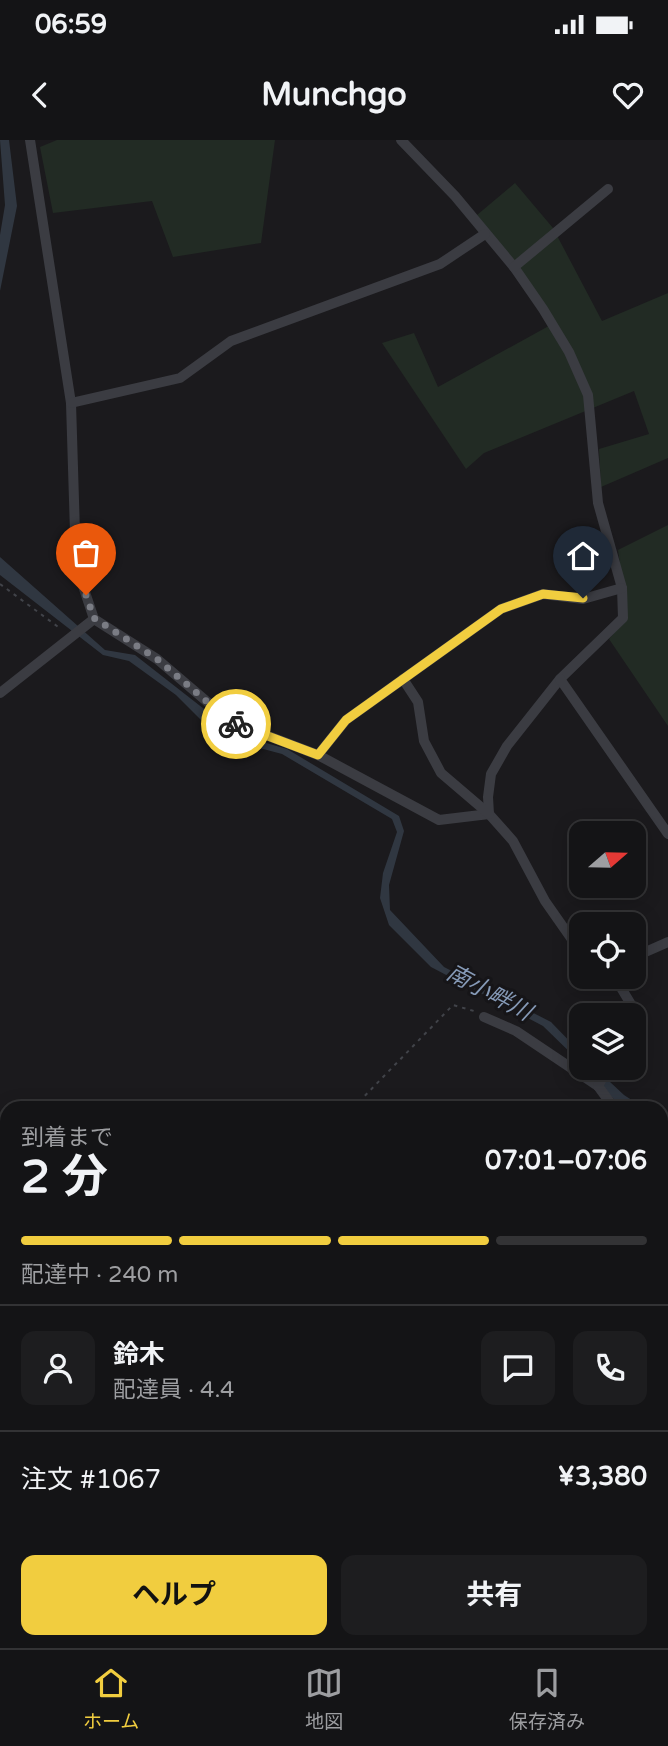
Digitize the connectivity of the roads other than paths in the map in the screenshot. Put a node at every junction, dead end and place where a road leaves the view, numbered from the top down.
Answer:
1 (30, 140) edge
2 (401, 140) edge
3 (608, 188) dead end
4 (485, 234) junction
5 (514, 267) junction
6 (71, 403) junction
7 (622, 588) junction
8 (90, 621) junction
9 (403, 678) junction
10 (560, 679) junction
11 (0, 693) edge
12 (318, 755) junction
13 (489, 814) junction
14 (668, 834) edge
15 (569, 935) edge
16 (668, 942) edge
17 (646, 952) edge
18 (484, 1017) road end
19 (601, 1080) edge
20 (598, 1086) junction
21 (609, 1101) edge

1 - 6 street
2 - 4 street
3 - 5 street
4 - 5 street
4 - 6 street
5 - 7 street
6 - 8 street
7 - 9 street
7 - 10 street
8 - 11 street
8 - 12 street
9 - 12 street
9 - 13 street
10 - 13 street
10 - 14 street
12 - 13 street
13 - 15 street
16 - 17 street
18 - 20 street
19 - 20 street
20 - 21 street

